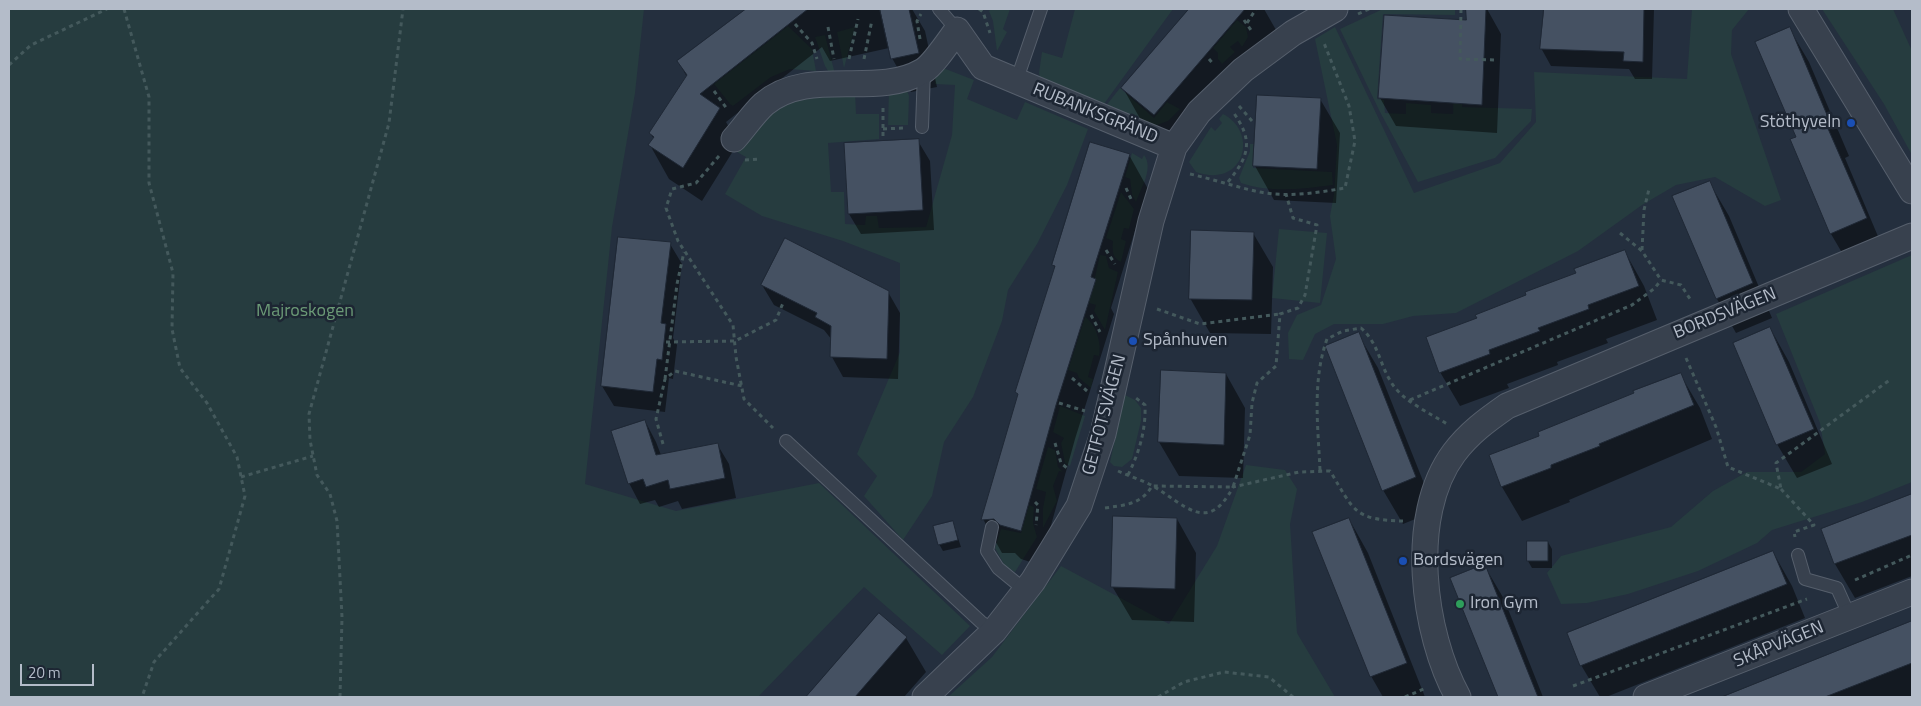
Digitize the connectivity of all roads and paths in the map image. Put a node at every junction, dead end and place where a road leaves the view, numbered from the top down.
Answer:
1 (107, 9) edge
2 (124, 9) edge
3 (403, 9) edge
4 (939, 9) edge
5 (987, 9) edge
6 (1041, 9) edge
7 (1256, 9) edge
8 (1336, 9) edge
9 (1461, 9) edge
10 (1801, 9) edge
11 (983, 12) dead end
12 (858, 19) dead end
13 (872, 20) dead end
14 (1247, 23) dead end
15 (795, 24) dead end
16 (828, 28) dead end
17 (957, 30) junction
18 (1324, 42) dead end
19 (1496, 60) dead end
20 (9, 65) edge
21 (924, 70) junction
22 (1016, 82) junction
23 (850, 84) junction
24 (1237, 104) dead end
25 (1232, 111) dead end
26 (1252, 121) dead end
27 (922, 127) dead end
28 (883, 138) dead end
29 (734, 139) joint
30 (1174, 147) junction
31 (1181, 172) dead end
32 (1228, 182) junction
33 (1648, 189) dead end
34 (1912, 191) edge
35 (1286, 194) junction
36 (1620, 233) dead end
37 (1912, 236) edge
38 (1106, 250) dead end
39 (1642, 251) junction
40 (685, 252) junction
41 (1123, 267) dead end
42 (1661, 280) junction
43 (1133, 301) junction
44 (783, 303) dead end
45 (1280, 314) junction
46 (1091, 315) dead end
47 (1706, 322) junction
48 (1675, 334) junction
49 (1102, 335) dead end
50 (667, 342) junction
51 (735, 342) junction
52 (1072, 378) dead end
53 (665, 379) junction
54 (1891, 379) dead end
55 (742, 386) junction
56 (1131, 394) dead end
57 (1093, 395) dead end
58 (1409, 400) junction
59 (1059, 403) dead end
60 (1089, 412) dead end
61 (1468, 437) junction
62 (786, 441) joint
63 (1055, 442) dead end
64 (663, 444) dead end
65 (313, 456) junction
66 (1084, 463) junction
67 (1320, 470) junction
68 (1128, 475) junction
69 (241, 477) junction
70 (1152, 486) junction
71 (1234, 487) junction
72 (1781, 489) junction
73 (1035, 502) dead end
74 (1099, 509) dead end
75 (1429, 521) junction
76 (1036, 525) dead end
77 (992, 527) dead end
78 (1798, 555) joint
79 (1912, 555) edge
80 (1837, 588) junction
81 (1026, 591) junction
82 (1912, 592) edge
83 (1850, 616) junction
84 (994, 631) junction
85 (1573, 686) dead end
86 (142, 697) edge
87 (340, 697) edge
88 (925, 697) edge
89 (1158, 697) edge
90 (1293, 697) edge
91 (1458, 697) edge
92 (1646, 697) edge

1 - 20 path
2 - 69 path
3 - 65 path
4 - 17 lane
5 - 11 path
6 - 22 lane, RUBANKSGRÄND
7 - 14 path
8 - 30 street, GETFOTSVÄGEN
9 - 19 path
10 - 34 street
12 - 23 path
13 - 23 path
15 - 23 path
16 - 23 path
17 - 21 street
17 - 22 street, RUBANKSGRÄND
18 - 35 path
21 - 23 street
21 - 27 lane
22 - 30 street, RUBANKSGRÄND
23 - 28 path
23 - 29 street
24 - 26 path
25 - 32 path
29 - 40 path
30 - 43 street, GETFOTSVÄGEN
31 - 32 path
32 - 35 path
33 - 39 path
35 - 45 path
36 - 39 path
37 - 47 street, BORDSVÄGEN
38 - 41 path
39 - 42 path
40 - 50 path
40 - 51 path
42 - 47 path
42 - 58 path
43 - 45 path
43 - 66 street, GETFOTSVÄGEN
44 - 51 path
45 - 71 path
46 - 49 path
47 - 48 street, BORDSVÄGEN
48 - 61 street, BORDSVÄGEN
48 - 72 path
50 - 51 path
50 - 53 path
51 - 55 path
52 - 57 path
53 - 55 path
53 - 64 path
54 - 72 path
55 - 62 path
56 - 68 path
58 - 61 path
58 - 67 path
59 - 60 path
61 - 75 street, BORDSVÄGEN
62 - 84 lane
63 - 66 path
65 - 69 path
65 - 87 path
66 - 68 path
66 - 81 street, GETFOTSVÄGEN
67 - 71 path
67 - 75 path
68 - 70 path
69 - 86 path
70 - 71 path
70 - 71 path
70 - 74 path
72 - 78 path
73 - 76 path
75 - 91 street, BORDSVÄGEN
77 - 81 lane
78 - 80 lane
79 - 80 path
80 - 83 lane
80 - 85 path
81 - 84 street, GETFOTSVÄGEN
82 - 83 street, SKÅPVÄGEN
83 - 92 street, SKÅPVÄGEN
84 - 88 street, GETFOTSVÄGEN
89 - 90 path

